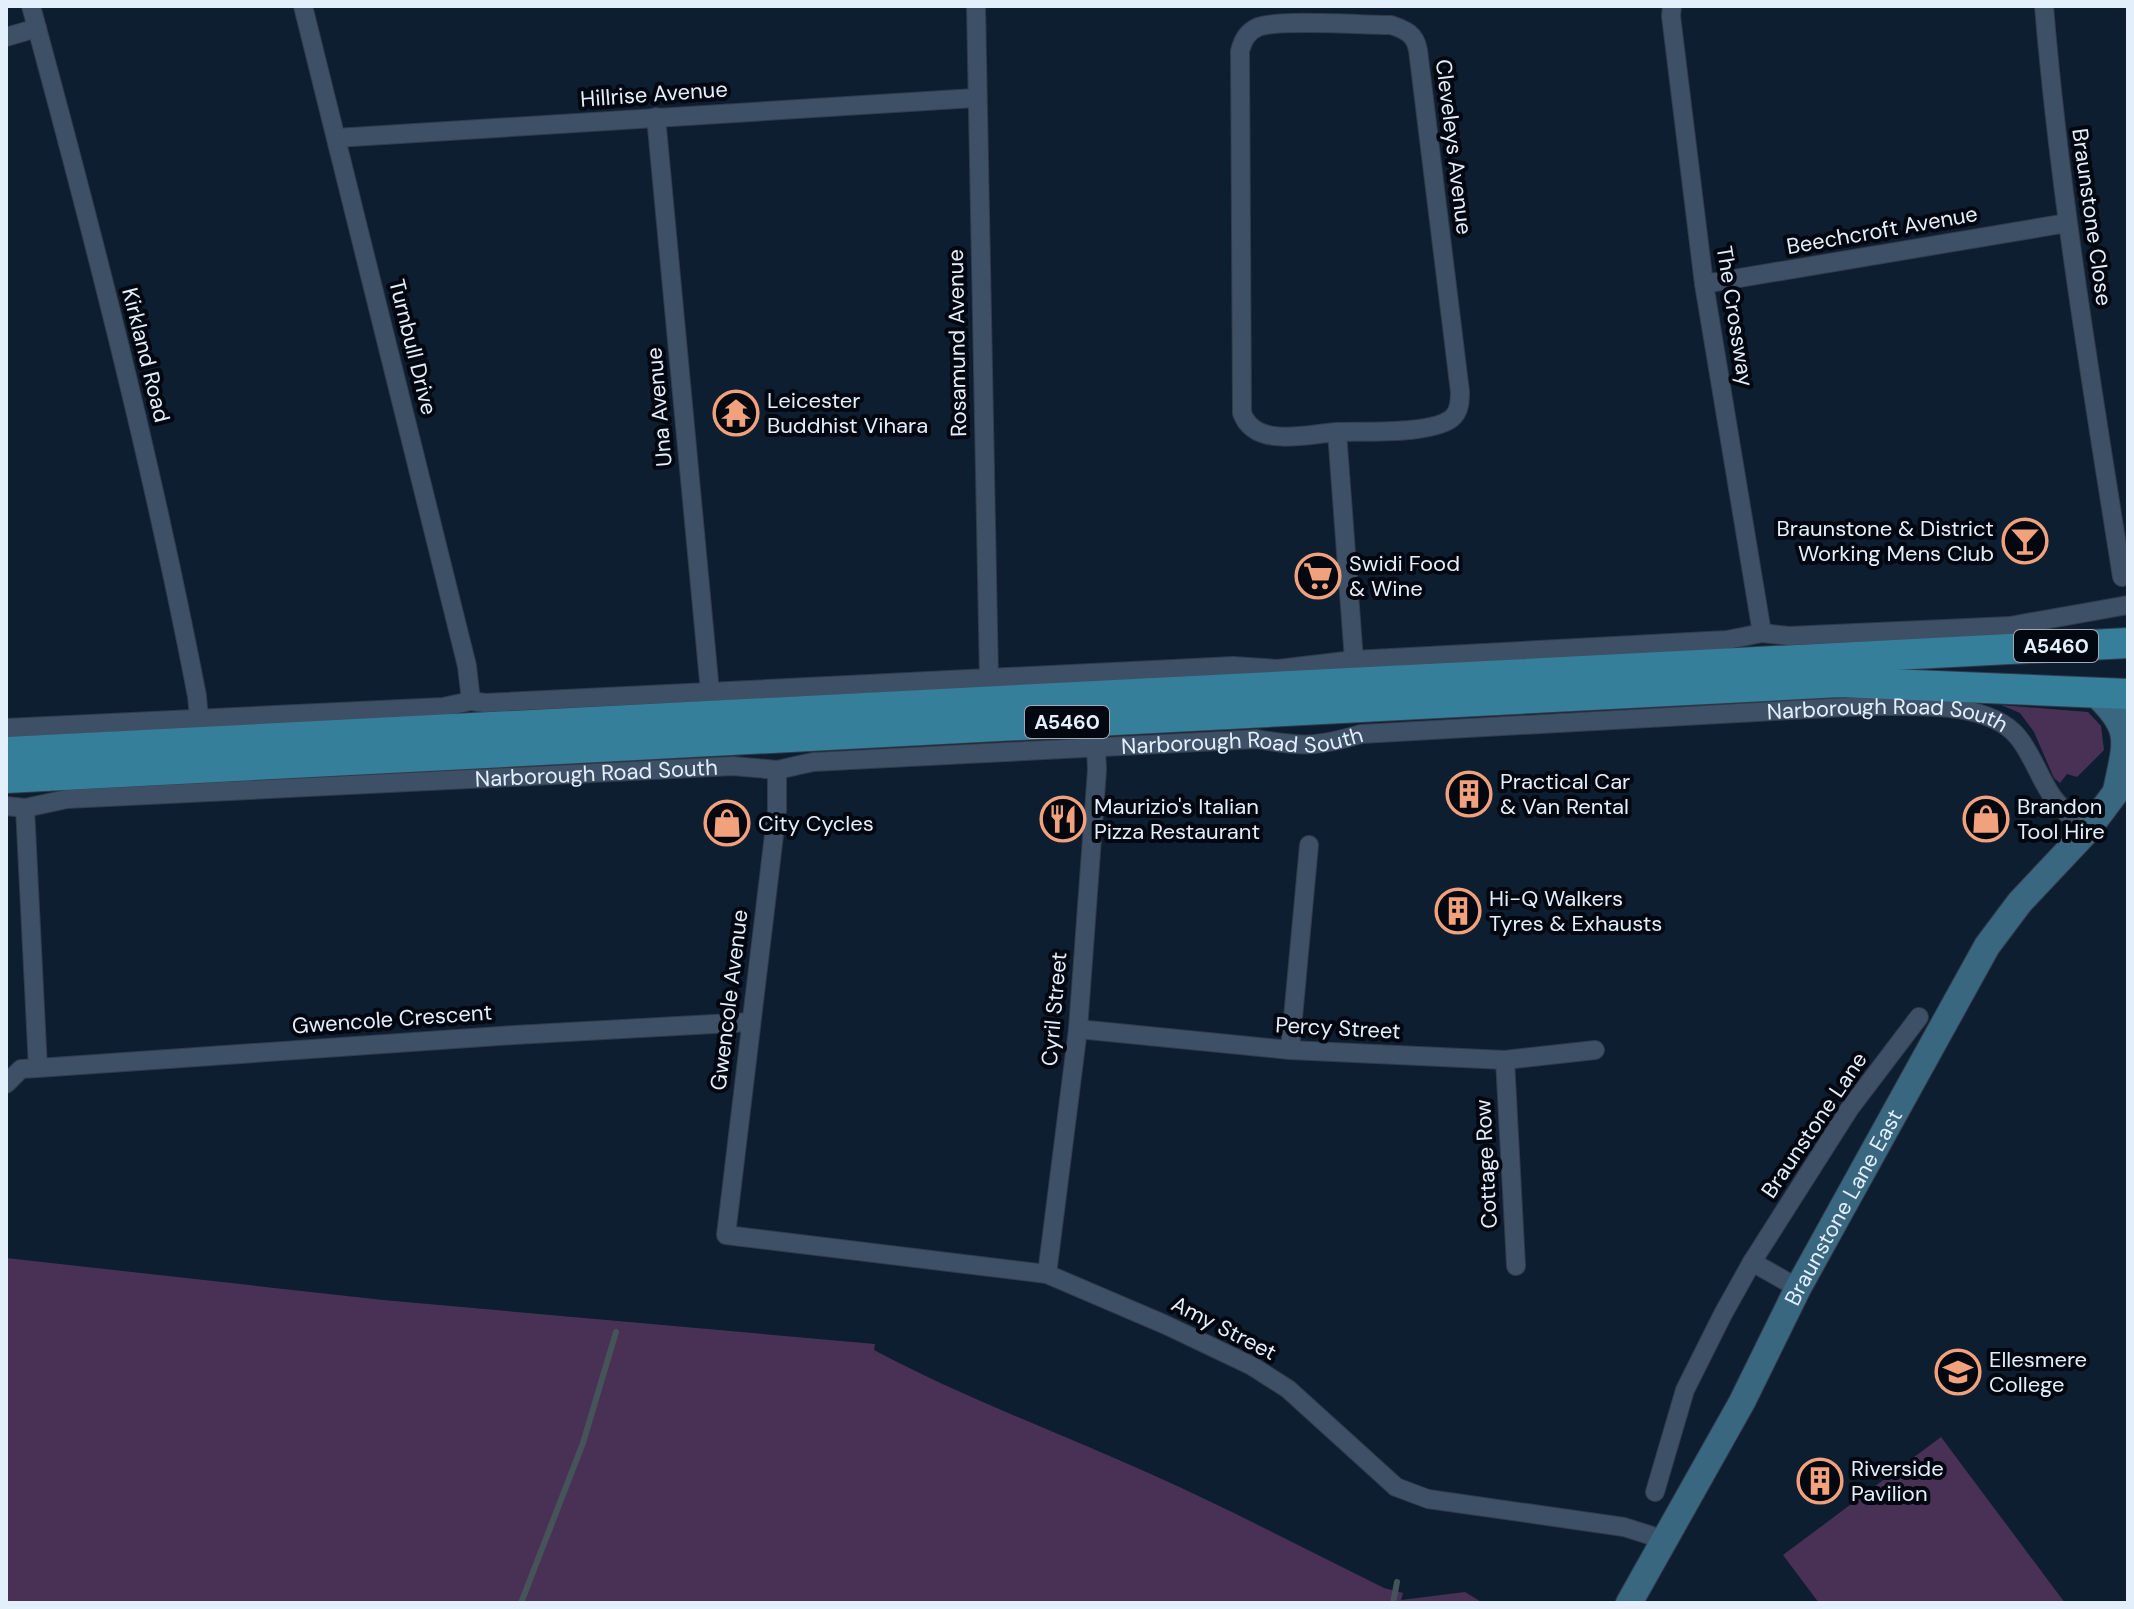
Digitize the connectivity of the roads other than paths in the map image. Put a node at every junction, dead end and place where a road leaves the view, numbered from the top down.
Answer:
1 (31, 6) edge
2 (303, 6) edge
3 (976, 6) edge
4 (1672, 6) edge
5 (2044, 6) edge
6 (37, 28) junction
7 (6, 37) edge
8 (975, 98) junction
9 (656, 117) junction
10 (336, 138) junction
11 (2067, 223) junction
12 (1704, 284) junction
13 (1337, 432) junction
14 (2122, 577) dead end
15 (2128, 605) edge
16 (1930, 629) junction
17 (1762, 633) junction
18 (2125, 645) edge
19 (1993, 649) junction
20 (1354, 660) junction
21 (989, 679) junction
22 (710, 692) junction
23 (2096, 694) junction
24 (2128, 694) edge
25 (471, 701) junction
26 (199, 719) junction
27 (6, 728) edge
28 (1096, 748) junction
29 (6, 752) edge
30 (777, 770) junction
31 (6, 778) edge
32 (2124, 792) edge
33 (6, 806) edge
34 (25, 808) junction
35 (2086, 832) junction
36 (1309, 845) dead end
37 (1919, 1017) dead end
38 (750, 1022) junction
39 (1078, 1029) junction
40 (1290, 1050) junction
41 (1595, 1050) dead end
42 (1505, 1060) junction
43 (38, 1068) junction
44 (6, 1084) edge
45 (726, 1235) joint
46 (1752, 1262) junction
47 (1516, 1266) dead end
48 (1047, 1274) junction
49 (1798, 1288) junction
50 (1655, 1492) dead end
51 (1665, 1540) junction
52 (1629, 1603) edge

1 - 6 street, Kirkland Road
2 - 10 street, Turnbull Drive
3 - 8 street, Rosamund Avenue
4 - 12 street, The Crossway
5 - 11 street, Braunstone Close
6 - 7 street
6 - 26 street, Kirkland Road
8 - 9 street, Hillrise Avenue
8 - 21 street, Rosamund Avenue
9 - 10 street, Hillrise Avenue
9 - 22 street, Una Avenue
10 - 25 street, Turnbull Drive
11 - 12 street, Beechcroft Avenue
11 - 14 street, Braunstone Close
12 - 17 street, The Crossway
13 - 13 street, Cleveleys Avenue
13 - 20 street
15 - 16 street
16 - 17 street
16 - 19 street
17 - 20 street
18 - 19 main road, A5460
19 - 29 main road, A5460
20 - 21 street
21 - 22 street
22 - 25 street
23 - 24 main road, Narborough Road South / A5460
23 - 31 main road, Narborough Road South / A5460
23 - 32 street
25 - 26 street
26 - 27 street
28 - 30 street, Narborough Road South
28 - 35 street, Narborough Road South
28 - 39 street, Cyril Street
30 - 34 street, Narborough Road South
30 - 38 street, Gwencole Avenue
32 - 35 street, Braunstone Lane East
33 - 34 street, Narborough Road South
34 - 43 street
35 - 49 street, Braunstone Lane East
36 - 40 street
37 - 46 street, Braunstone Lane
38 - 43 street, Gwencole Crescent
38 - 45 street, Gwencole Avenue
39 - 40 street, Percy Street
39 - 48 street, Cyril Street
40 - 42 street, Percy Street
41 - 42 street, Percy Street
42 - 47 street, Cottage Row
43 - 44 street, Gwencole Crescent
45 - 48 street, Amy Street
46 - 49 street
46 - 50 street, Braunstone Lane
48 - 51 street, Amy Street
49 - 51 street, Braunstone Lane East
51 - 52 street, Braunstone Lane East

